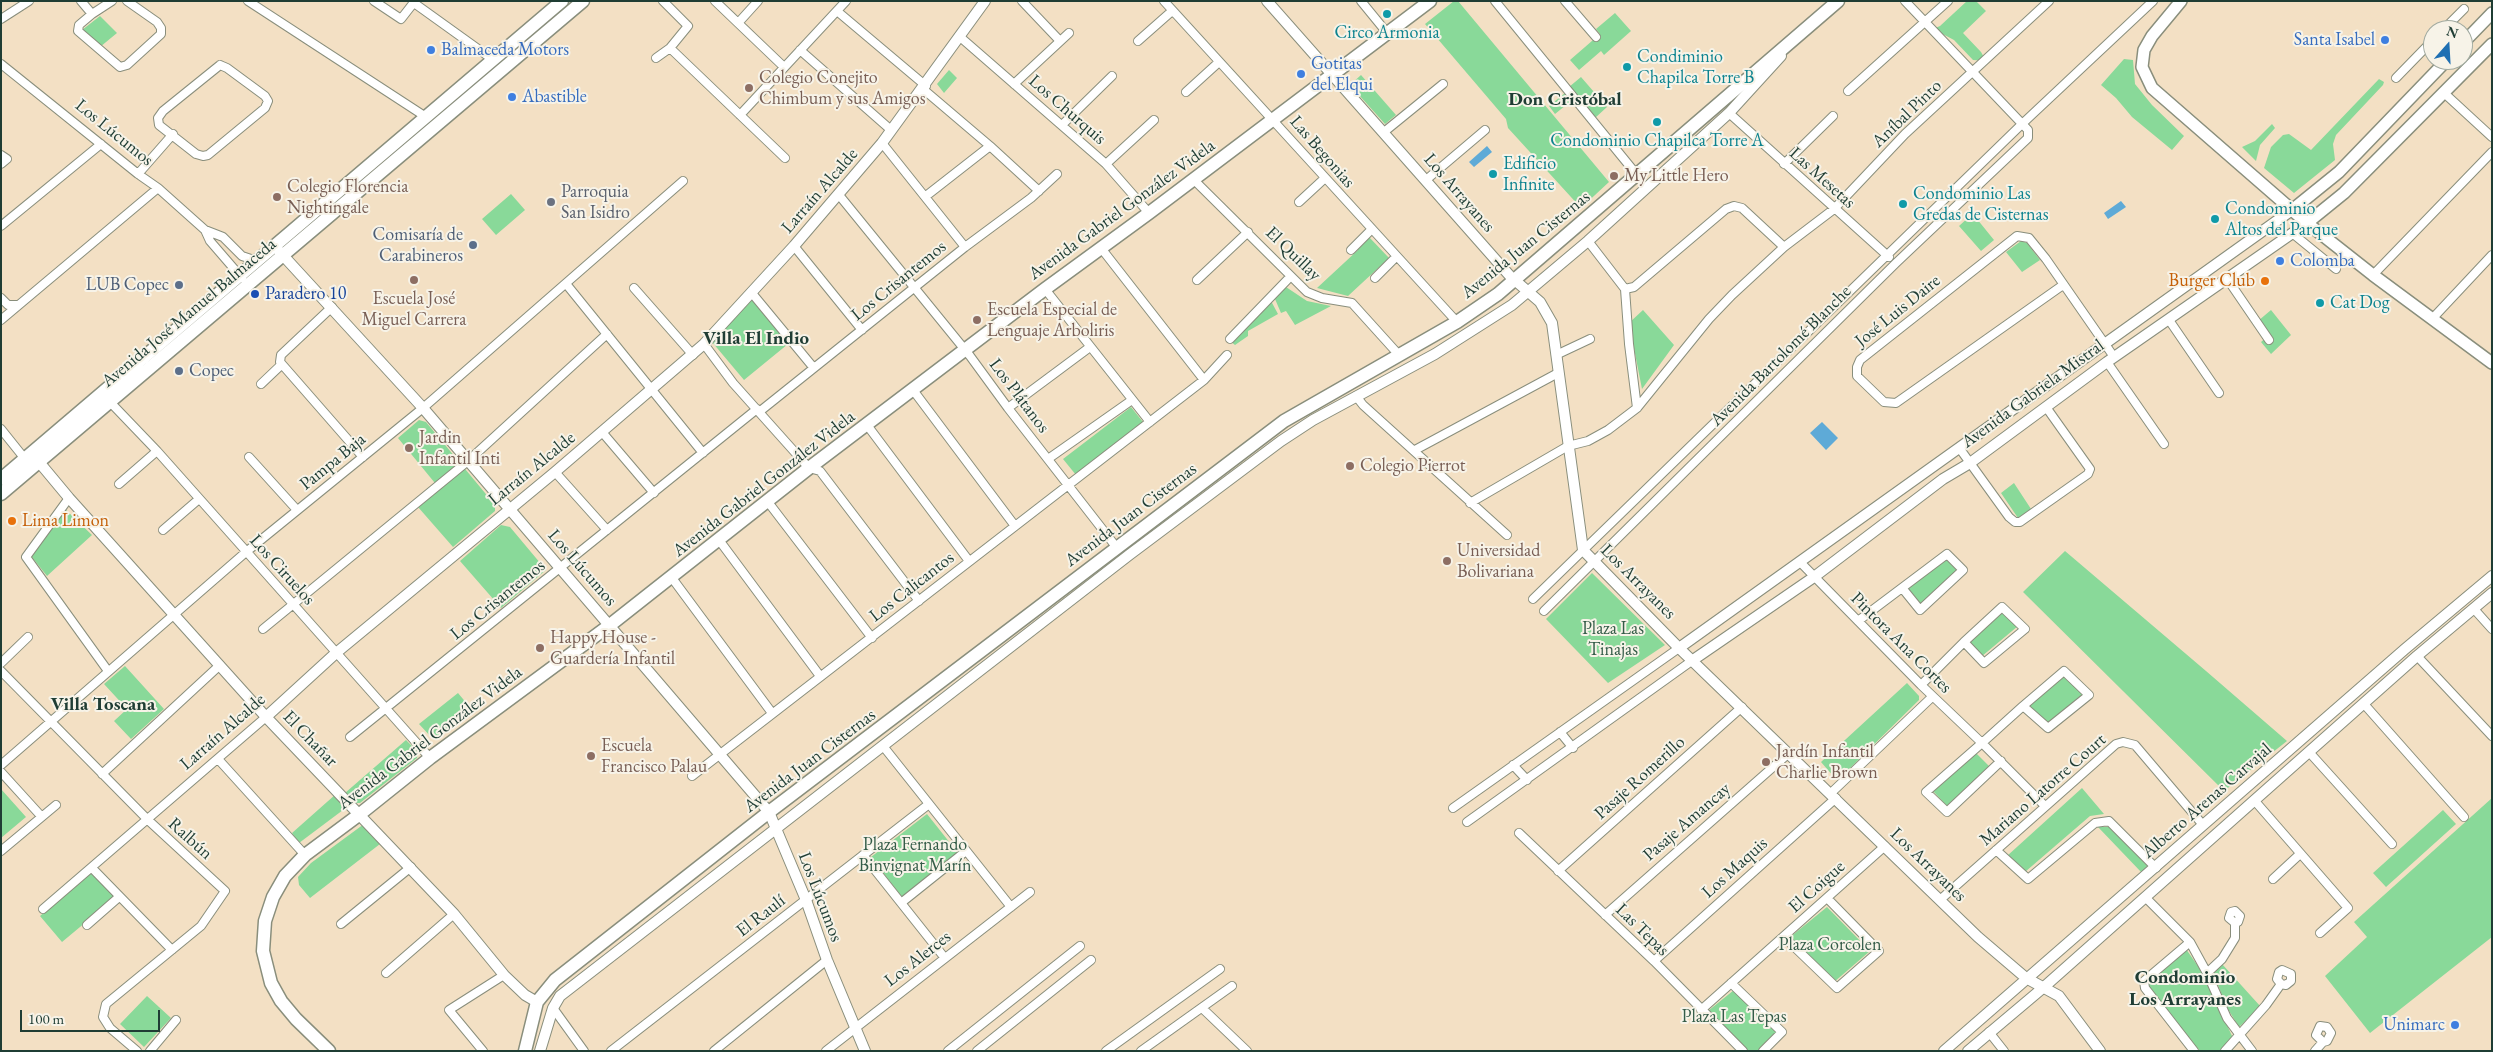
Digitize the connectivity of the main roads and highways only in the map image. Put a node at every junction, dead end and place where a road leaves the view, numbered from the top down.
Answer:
1 (562, 1) edge
2 (582, 1) edge
3 (1430, 1) edge
4 (1838, 1) edge
5 (2181, 1) edge
6 (2492, 13) edge
7 (2473, 33) edge
8 (2492, 44) edge
9 (2437, 70) edge
10 (2292, 210) junction
11 (2307, 223) junction
12 (279, 251) junction
13 (2492, 363) edge
14 (1, 479) edge
15 (1, 494) edge
16 (329, 1051) edge
17 (525, 1051) edge

1 - 12 main road, Avenida José Manuel Balmaceda
2 - 12 main road, Avenida José Manuel Balmaceda
3 - 16 main road, Avenida Gabriel González Videla
4 - 17 main road, Avenida Juan Cisternas
5 - 10 main road
6 - 7 main road
8 - 11 main road, Avenida Gabriela Mistral
9 - 10 main road, Avenida Gabriela Mistral
10 - 11 main road
11 - 13 main road
12 - 14 main road, Avenida José Manuel Balmaceda
12 - 15 main road, Avenida José Manuel Balmaceda

